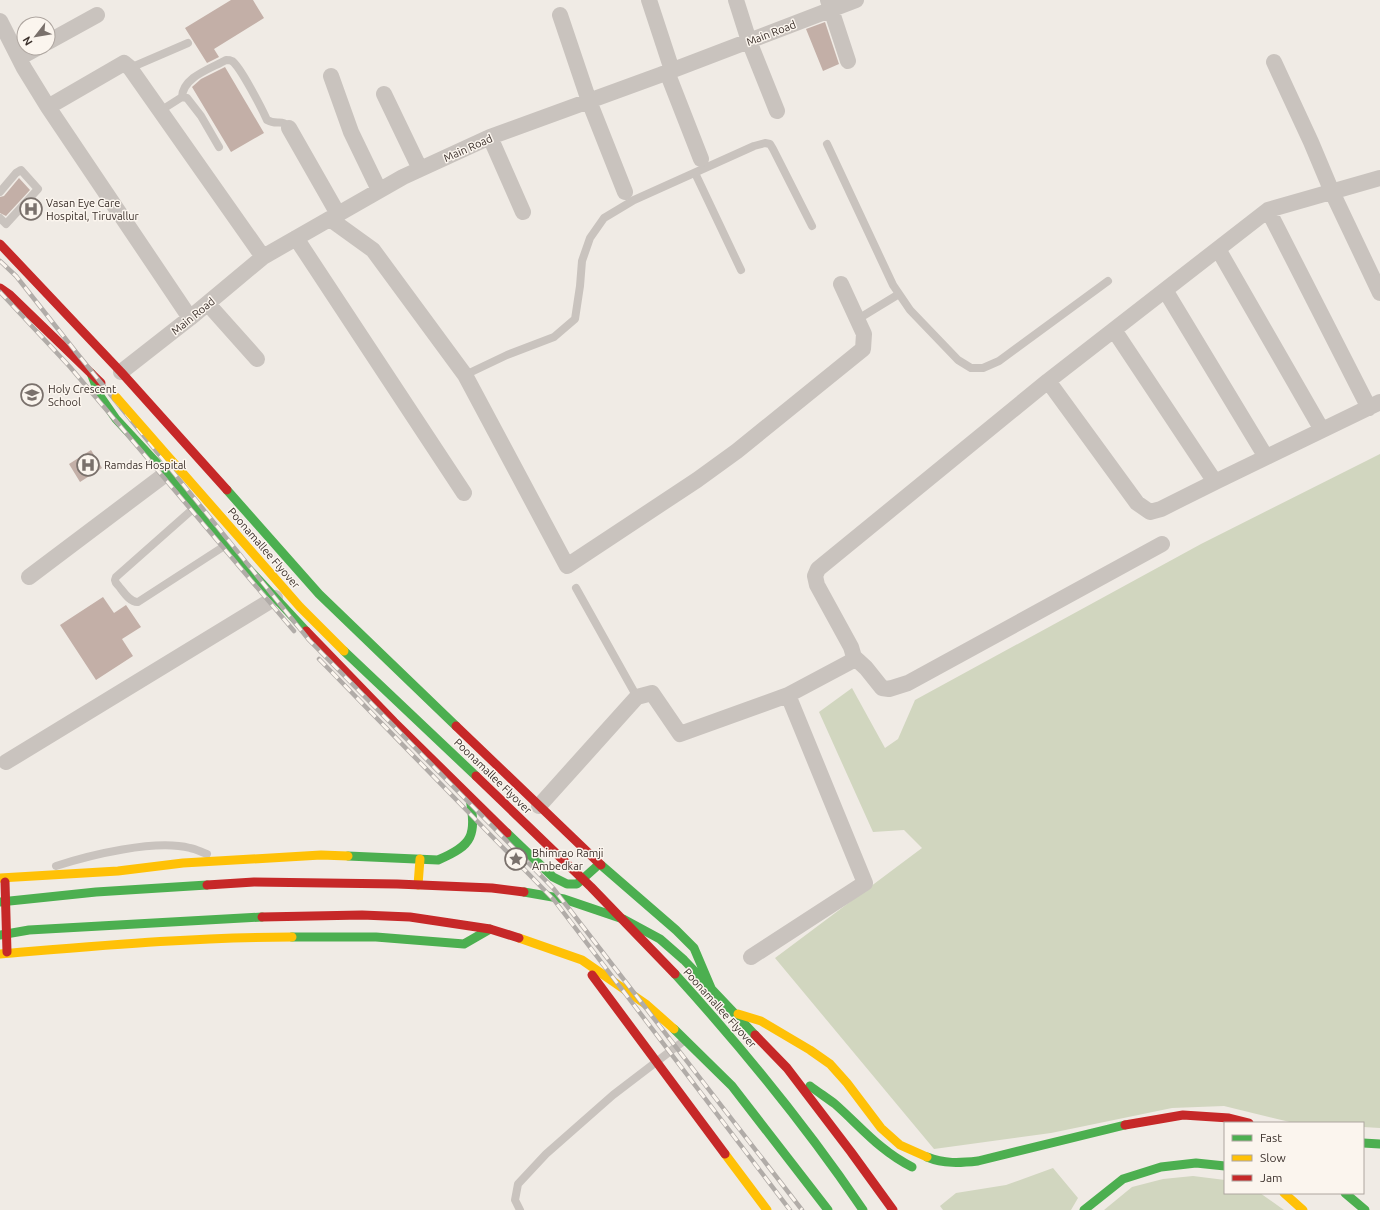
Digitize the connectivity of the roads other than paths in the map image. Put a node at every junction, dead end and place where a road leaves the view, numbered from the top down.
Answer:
1 (649, 0) edge
2 (736, 0) edge
3 (856, 0) edge
4 (830, 5) edge
5 (97, 15) dead end
6 (560, 15) dead end
7 (0, 21) edge
8 (56, 38) edge
9 (749, 41) junction
10 (188, 43) dead end
11 (23, 56) edge
12 (19, 58) junction
13 (848, 61) dead end
14 (1274, 62) dead end
15 (130, 68) junction
16 (670, 71) junction
17 (331, 76) dead end
18 (384, 94) dead end
19 (182, 97) junction
20 (589, 101) junction
21 (48, 107) junction
22 (160, 110) junction
23 (777, 111) dead end
24 (289, 128) joint
25 (490, 137) junction
26 (827, 144) dead end
27 (219, 147) dead end
28 (698, 166) junction
29 (420, 169) junction
30 (1380, 178) edge
31 (379, 190) junction
32 (0, 192) edge
33 (625, 192) dead end
34 (1332, 192) junction
35 (1268, 210) junction
36 (523, 212) dead end
37 (334, 216) junction
38 (3, 221) edge
39 (812, 226) dead end
40 (0, 231) edge
41 (296, 238) junction
42 (0, 244) edge
43 (1218, 249) junction
44 (264, 257) junction
45 (741, 270) dead end
46 (1108, 281) dead end
47 (841, 284) dead end
48 (0, 288) edge
49 (1165, 290) junction
50 (1380, 292) edge
51 (898, 294) junction
52 (208, 304) junction
53 (190, 318) junction
54 (858, 319) junction
55 (1114, 330) junction
56 (257, 359) dead end
57 (121, 372) junction
58 (91, 373) junction
59 (465, 375) junction
60 (1048, 381) junction
61 (1375, 405) edge
62 (1322, 430) junction
63 (1266, 457) junction
64 (167, 473) junction
65 (1215, 482) junction
66 (464, 493) dead end
67 (194, 508) junction
68 (1162, 544) dead end
69 (227, 545) junction
70 (29, 577) dead end
71 (576, 588) dead end
72 (275, 598) junction
73 (854, 656) junction
74 (788, 695) junction
75 (637, 697) junction
76 (6, 762) dead end
77 (470, 798) junction
78 (539, 806) junction
79 (420, 859) junction
80 (225, 861) junction
81 (599, 864) junction
82 (27, 877) junction
83 (2, 878) edge
84 (418, 885) junction
85 (3, 901) edge
86 (490, 929) junction
87 (3, 935) edge
88 (4, 954) edge
89 (751, 957) dead end
90 (582, 960) junction
91 (711, 989) junction
92 (735, 1013) junction
93 (685, 1039) junction
94 (657, 1062) junction
95 (786, 1068) junction
96 (1245, 1122) edge
97 (1364, 1143) edge
98 (1380, 1144) edge
99 (1224, 1166) edge
100 (922, 1171) dead end
101 (1285, 1194) edge
102 (1346, 1194) edge
103 (520, 1210) edge
104 (767, 1210) edge
105 (828, 1210) edge
106 (863, 1210) edge
107 (893, 1210) edge
108 (1084, 1210) edge
109 (1303, 1210) edge
110 (1365, 1210) edge

1 - 16 street
2 - 9 street
3 - 4 street, Main Road
4 - 9 street, Main Road
4 - 13 street
5 - 8 street
6 - 20 street
7 - 12 street
9 - 16 street, Main Road
9 - 23 street
10 - 15 lane
11 - 12 street
12 - 21 street
14 - 34 street
15 - 21 street
15 - 22 street
16 - 20 street, Main Road
16 - 28 street
17 - 31 street
18 - 29 street
19 - 22 lane
19 - 24 lane
19 - 27 lane
20 - 25 street, Main Road
20 - 33 street
21 - 53 street
22 - 44 street
24 - 37 street
25 - 29 street, Main Road
25 - 36 street
26 - 51 lane
28 - 39 lane
28 - 45 lane
28 - 59 lane
29 - 31 street, Main Road
30 - 34 street
31 - 37 street, Main Road
32 - 38 lane
34 - 35 street
34 - 50 street
35 - 43 street
35 - 61 street
37 - 41 street, Main Road
37 - 59 street
38 - 40 lane
41 - 44 street, Main Road
41 - 66 street
42 - 57 main road
43 - 49 street
43 - 62 street
44 - 52 street, Main Road
46 - 51 lane
47 - 54 street
48 - 58 main road, Poonamallee Flyover
49 - 55 street
49 - 63 street
51 - 54 lane
52 - 53 street, Main Road
52 - 56 street
53 - 57 street, Main Road
54 - 59 street
55 - 60 street
55 - 65 street
57 - 78 main road
58 - 64 main road
58 - 106 main road, Poonamallee Flyover, bridge
60 - 65 street
60 - 73 street
61 - 62 street
62 - 63 street
63 - 65 street
64 - 67 main road
64 - 70 street
67 - 69 main road
67 - 69 lane
68 - 73 street
69 - 72 main road
71 - 75 lane
72 - 76 street
72 - 77 main road
73 - 74 street
74 - 75 street
74 - 89 street
75 - 78 street
77 - 79 main road
77 - 81 main road
78 - 81 main road
79 - 80 main road
79 - 84 main road
80 - 82 main road
80 - 82 lane
81 - 91 main road
82 - 83 main road
83 - 85 main road
84 - 85 main road
84 - 91 main road
85 - 87 main road
86 - 87 main road
86 - 88 main road
86 - 90 main road
87 - 88 main road
90 - 93 main road
90 - 94 main road
91 - 92 main road
92 - 95 main road
92 - 96 main road
93 - 94 lane
93 - 105 main road
94 - 103 lane
94 - 104 main road
95 - 100 main road
95 - 107 main road
97 - 98 main road
99 - 108 main road
101 - 109 main road
102 - 110 main road

